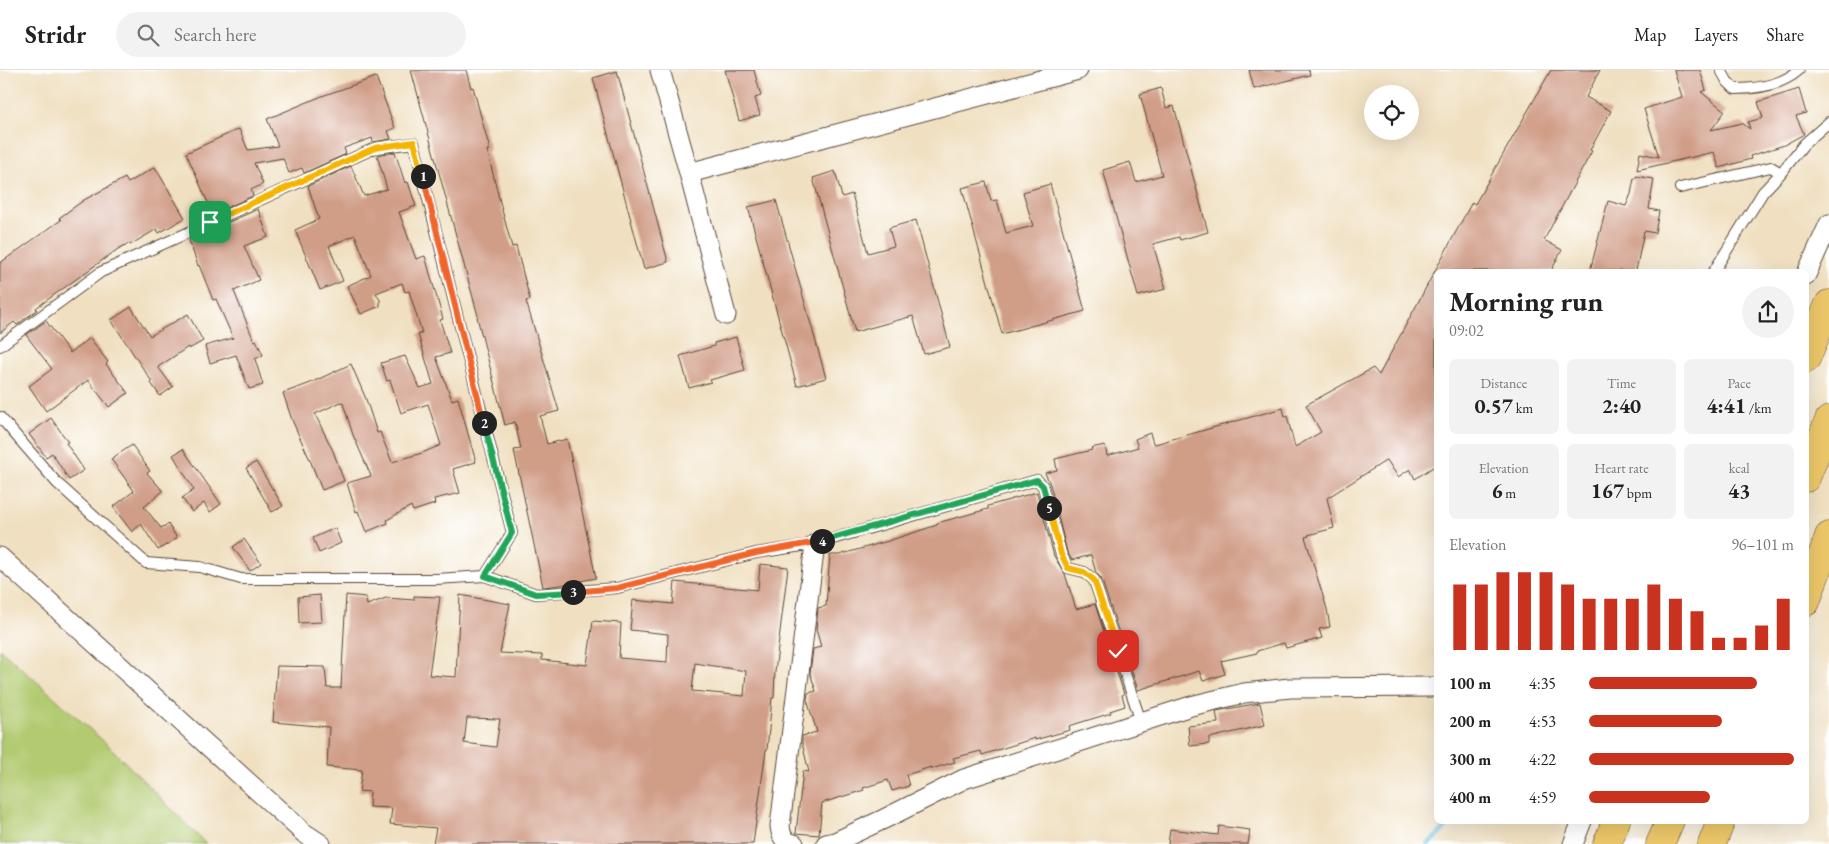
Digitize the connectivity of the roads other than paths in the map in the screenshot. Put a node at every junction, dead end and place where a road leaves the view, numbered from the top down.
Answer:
1 (660, 70) edge
2 (1078, 70) edge
3 (1721, 70) edge
4 (1799, 70) edge
5 (1829, 122) edge
6 (689, 173) junction
7 (1781, 173) junction
8 (1680, 188) dead end
9 (1829, 224) edge
10 (1715, 269) edge
11 (1809, 269) edge
12 (1829, 304) edge
13 (726, 315) dead end
14 (0, 346) edge
15 (1809, 352) edge
16 (0, 417) edge
17 (1829, 420) edge
18 (1809, 470) edge
19 (1829, 536) edge
20 (815, 544) junction
21 (0, 557) edge
22 (485, 576) junction
23 (1809, 593) edge
24 (1434, 687) edge
25 (1141, 722) junction
26 (1581, 824) edge
27 (1615, 824) edge
28 (1669, 824) edge
29 (1720, 824) edge
30 (321, 844) edge
31 (794, 844) edge
32 (826, 844) edge
33 (1573, 844) edge
34 (1607, 844) edge
35 (1660, 844) edge
36 (1712, 844) edge

1 - 6 street
2 - 6 street
3 - 4 lane
5 - 7 lane
6 - 13 street
7 - 8 lane
7 - 10 lane
9 - 11 street
12 - 15 highway
14 - 22 lane
16 - 22 lane
17 - 18 highway
19 - 23 highway
20 - 22 lane
20 - 25 lane
20 - 31 street
21 - 30 street
24 - 25 street
25 - 32 street
26 - 33 street
27 - 34 highway
28 - 35 highway
29 - 36 highway

